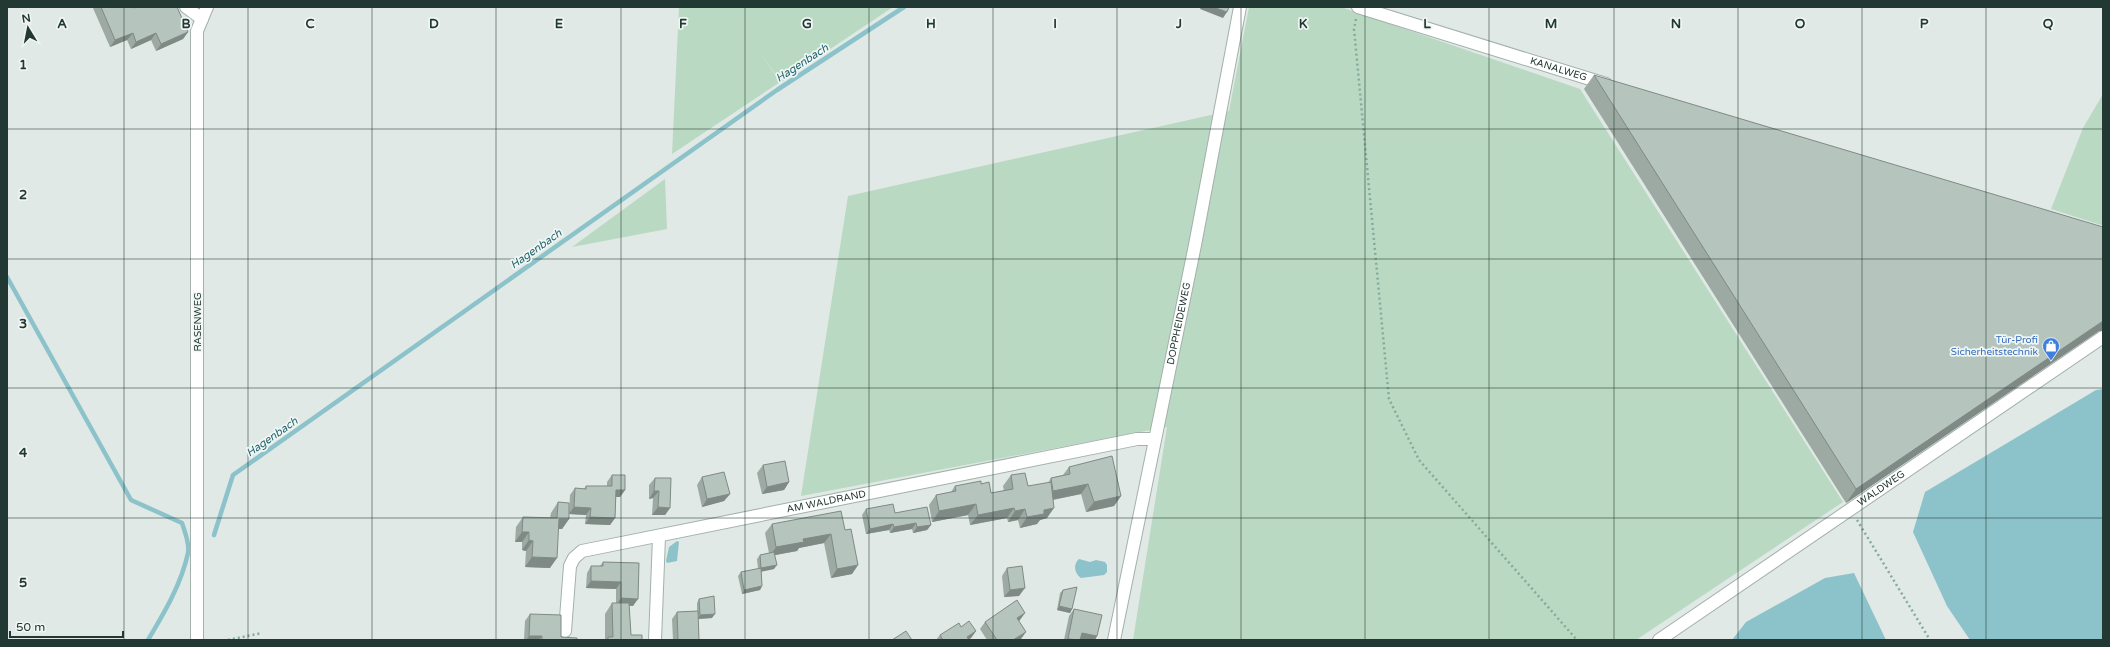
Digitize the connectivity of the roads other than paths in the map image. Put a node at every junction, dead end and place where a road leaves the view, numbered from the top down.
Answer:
1 (186, 7) edge
2 (207, 7) edge
3 (1240, 7) edge
4 (1358, 7) edge
5 (202, 19) junction
6 (1614, 86) edge
7 (2103, 337) edge
8 (1154, 439) junction
9 (659, 537) junction
10 (565, 631) dead end
11 (197, 640) edge
12 (655, 640) edge
13 (1114, 640) edge
14 (1659, 640) edge

1 - 5 street
2 - 5 street, RASENWEG
3 - 8 street, DOPPHEIDEWEG
4 - 6 street, KANALWEG
5 - 11 street, RASENWEG
7 - 14 street, WALDWEG
8 - 9 street, AM WALDRAND
8 - 13 street, DOPPHEIDEWEG
9 - 10 street, AM WALDRAND
9 - 12 street

